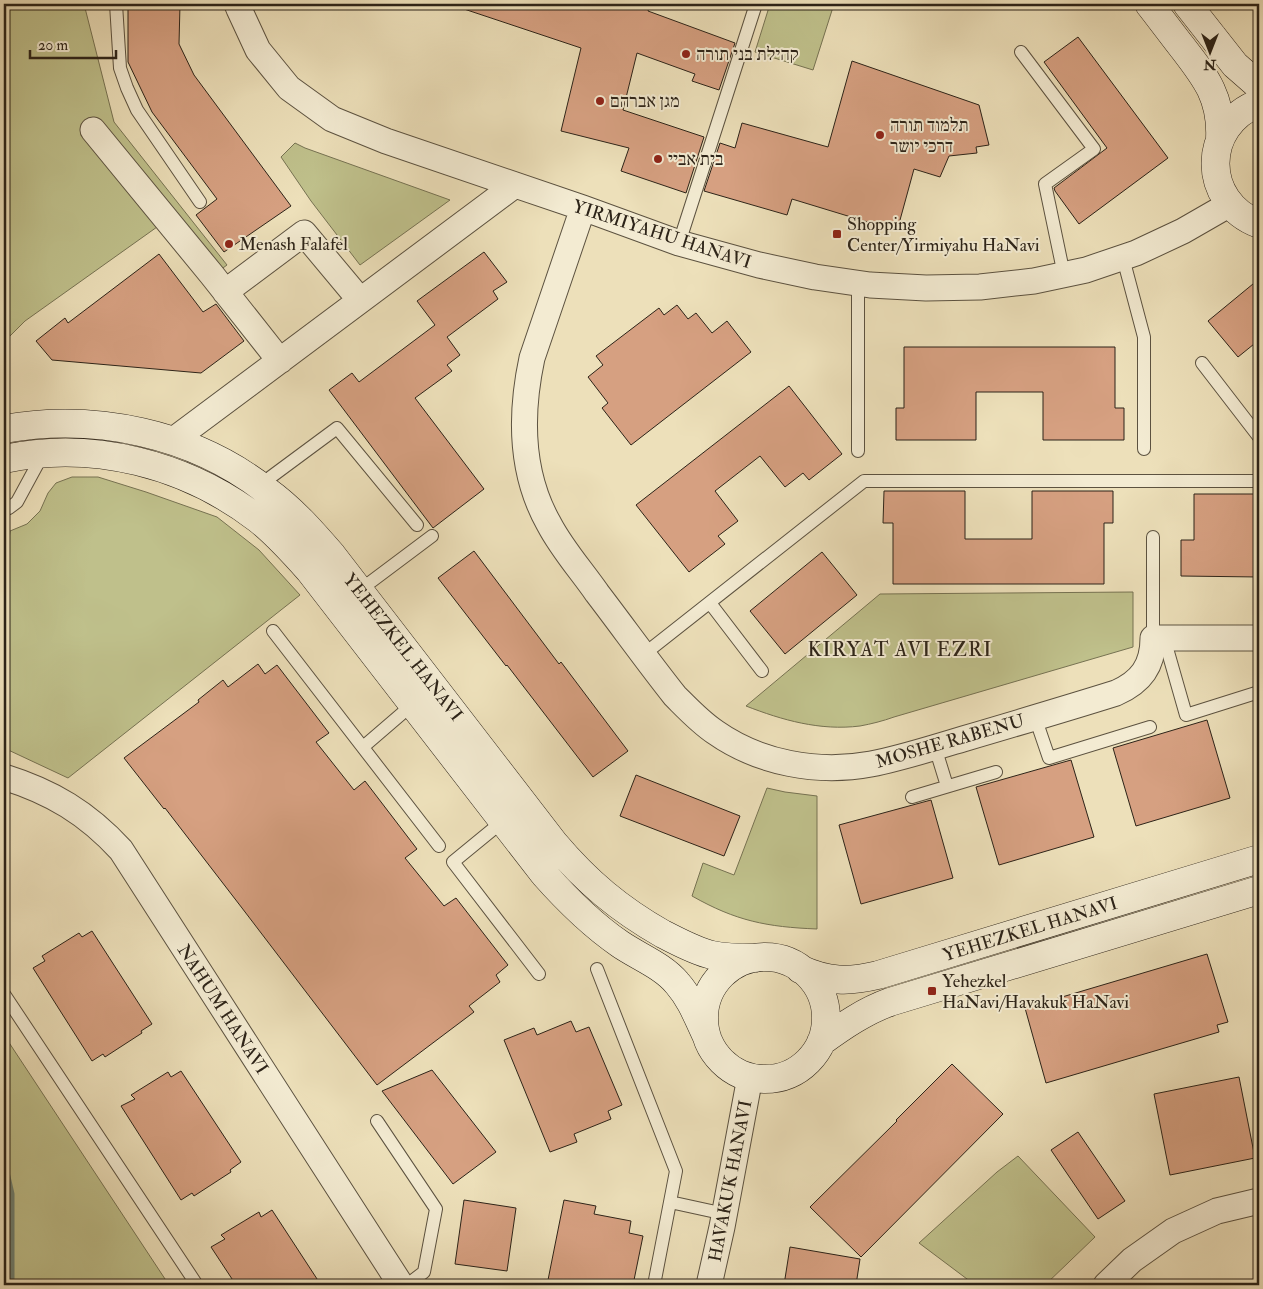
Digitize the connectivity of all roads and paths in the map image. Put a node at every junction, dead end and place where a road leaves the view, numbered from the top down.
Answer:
1 (116, 4) edge
2 (237, 4) edge
3 (756, 4) edge
4 (1149, 4) edge
5 (1187, 4) edge
6 (1021, 52) dead end
7 (1259, 86) edge
8 (1259, 103) edge
9 (93, 130) dead end
10 (1220, 139) junction
11 (515, 185) junction
12 (200, 202) dead end
13 (1230, 204) junction
14 (583, 208) junction
15 (1259, 224) edge
16 (679, 243) junction
17 (1123, 258) junction
18 (1064, 275) junction
19 (858, 283) junction
20 (225, 292) junction
21 (360, 300) junction
22 (280, 361) junction
23 (1202, 363) dead end
24 (4, 429) edge
25 (1259, 437) edge
26 (172, 440) junction
27 (1144, 449) dead end
28 (858, 450) dead end
29 (44, 452) junction
30 (4, 458) edge
31 (1253, 481) dead end
32 (260, 485) junction
33 (4, 510) edge
34 (417, 525) dead end
35 (432, 536) dead end
36 (1153, 538) dead end
37 (360, 590) junction
38 (710, 602) junction
39 (273, 631) dead end
40 (1158, 638) junction
41 (1259, 638) edge
42 (643, 655) junction
43 (762, 671) dead end
44 (1259, 692) edge
45 (413, 704) junction
46 (1035, 718) junction
47 (1150, 727) dead end
48 (363, 747) junction
49 (935, 747) junction
50 (996, 772) dead end
51 (4, 777) edge
52 (948, 786) junction
53 (912, 797) dead end
54 (503, 821) junction
55 (439, 846) dead end
56 (1259, 859) edge
57 (1259, 890) edge
58 (755, 958) junction
59 (597, 969) dead end
60 (800, 969) junction
61 (539, 974) dead end
62 (4, 994) edge
63 (707, 1037) junction
64 (821, 1042) junction
65 (750, 1076) junction
66 (377, 1121) dead end
67 (1259, 1201) edge
68 (670, 1202) junction
69 (725, 1214) junction
70 (196, 1285) edge
71 (401, 1285) edge
72 (407, 1285) edge
73 (654, 1285) edge
74 (710, 1285) edge
75 (1106, 1285) edge

1 - 12 lane
2 - 11 street, YIRMIYAHU HANAVI
3 - 16 lane
4 - 10 street
5 - 7 street
6 - 18 lane
8 - 10 street
9 - 20 street
10 - 13 street
11 - 14 street, YIRMIYAHU HANAVI
11 - 21 street
13 - 15 street
13 - 17 street, YIRMIYAHU HANAVI
14 - 16 street, YIRMIYAHU HANAVI
14 - 42 street, MOSHE RABENU
16 - 19 street, YIRMIYAHU HANAVI
17 - 18 street, YIRMIYAHU HANAVI
17 - 27 lane
18 - 19 street, YIRMIYAHU HANAVI
19 - 28 lane
20 - 21 street
20 - 22 street
21 - 22 street
22 - 26 street
23 - 25 lane
24 - 26 street, YEHEZKEL HANAVI
26 - 32 street, YEHEZKEL HANAVI
29 - 30 street, YEHEZKEL HANAVI
29 - 33 lane
29 - 45 street, YEHEZKEL HANAVI
31 - 38 lane
32 - 34 lane
32 - 37 street, YEHEZKEL HANAVI
35 - 37 lane
36 - 40 lane
37 - 58 street, YEHEZKEL HANAVI
38 - 42 lane
38 - 43 lane
39 - 48 lane
40 - 41 street
40 - 44 lane
40 - 46 street, MOSHE RABENU
42 - 49 street, MOSHE RABENU
45 - 48 lane
45 - 54 street, YEHEZKEL HANAVI
46 - 47 lane
46 - 49 street, MOSHE RABENU
48 - 55 lane
49 - 52 lane
50 - 52 lane
51 - 71 street, NAHUM HANAVI
52 - 53 lane
54 - 61 lane
54 - 63 street, YEHEZKEL HANAVI
56 - 60 street, YEHEZKEL HANAVI
57 - 64 street, YEHEZKEL HANAVI
58 - 60 street
58 - 63 street
59 - 68 lane
60 - 64 street
62 - 70 lane
63 - 65 street
64 - 65 street
65 - 69 street, HAVAKUK HANAVI
66 - 72 lane
67 - 75 street
68 - 69 lane
68 - 73 lane
69 - 74 street, HAVAKUK HANAVI

